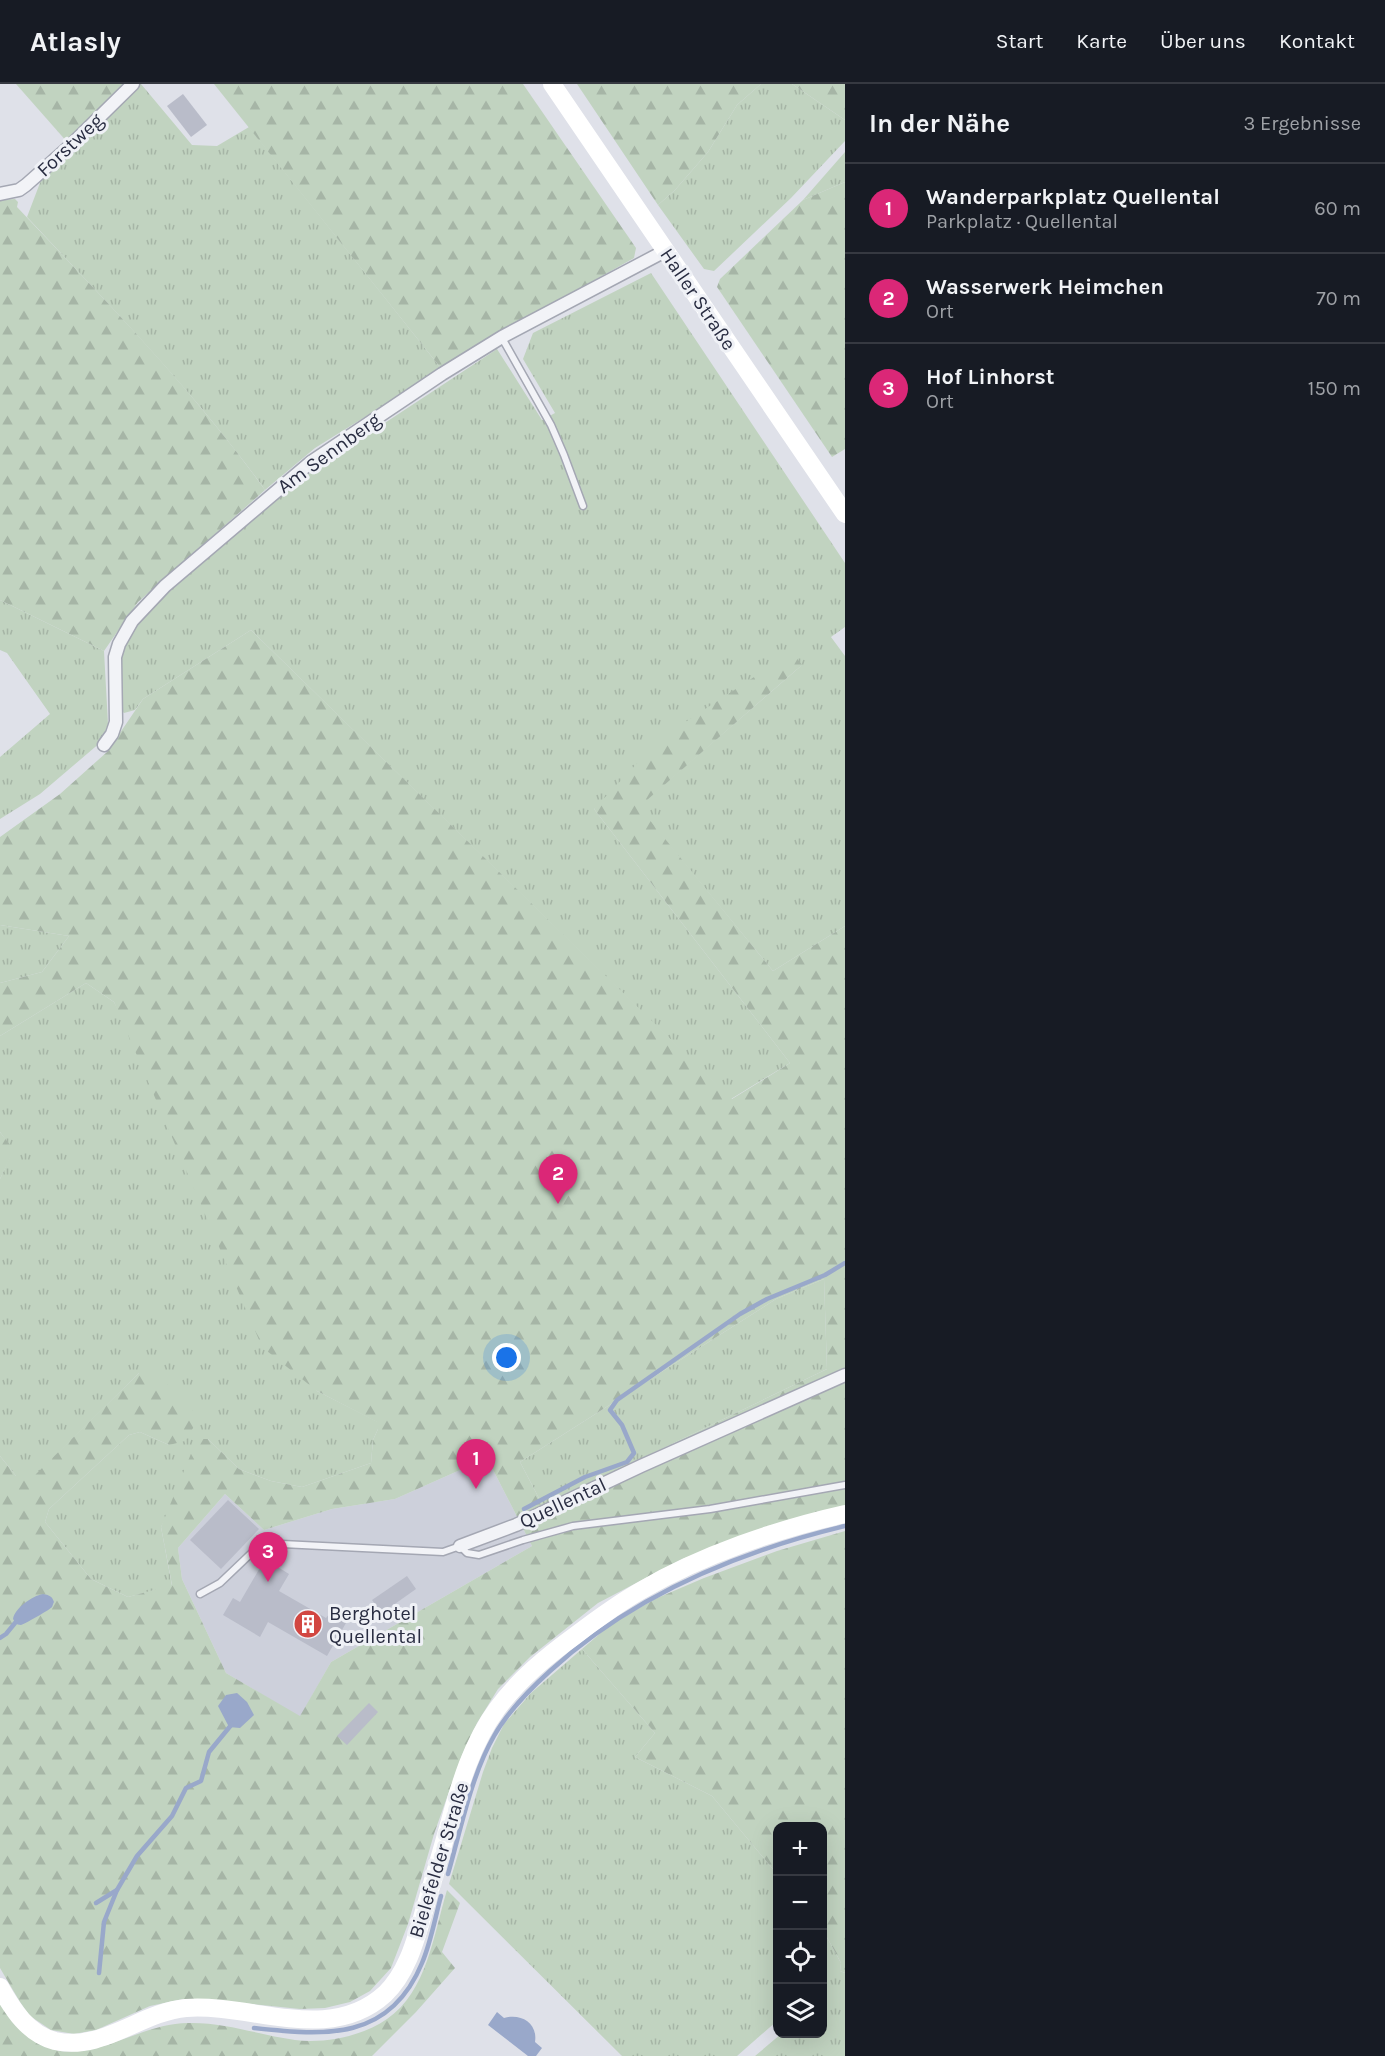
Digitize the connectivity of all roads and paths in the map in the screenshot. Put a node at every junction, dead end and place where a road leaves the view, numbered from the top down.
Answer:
1 (133, 84) edge
2 (552, 84) edge
3 (0, 194) edge
4 (664, 251) junction
5 (502, 337) junction
6 (583, 506) dead end
7 (845, 514) edge
8 (104, 745) dead end
9 (845, 1375) edge
10 (845, 1485) edge
11 (845, 1514) edge
12 (460, 1546) junction
13 (200, 1594) dead end
14 (0, 1987) edge

1 - 3 street, Forstweg
2 - 4 main road, Haller Straße
4 - 5 street, Am Sennberg
4 - 7 main road, Haller Straße
5 - 6 lane
5 - 8 street, Am Sennberg
9 - 12 street, Quellental
10 - 12 lane
11 - 14 main road, Bielefelder Straße
12 - 13 lane, Quellental

